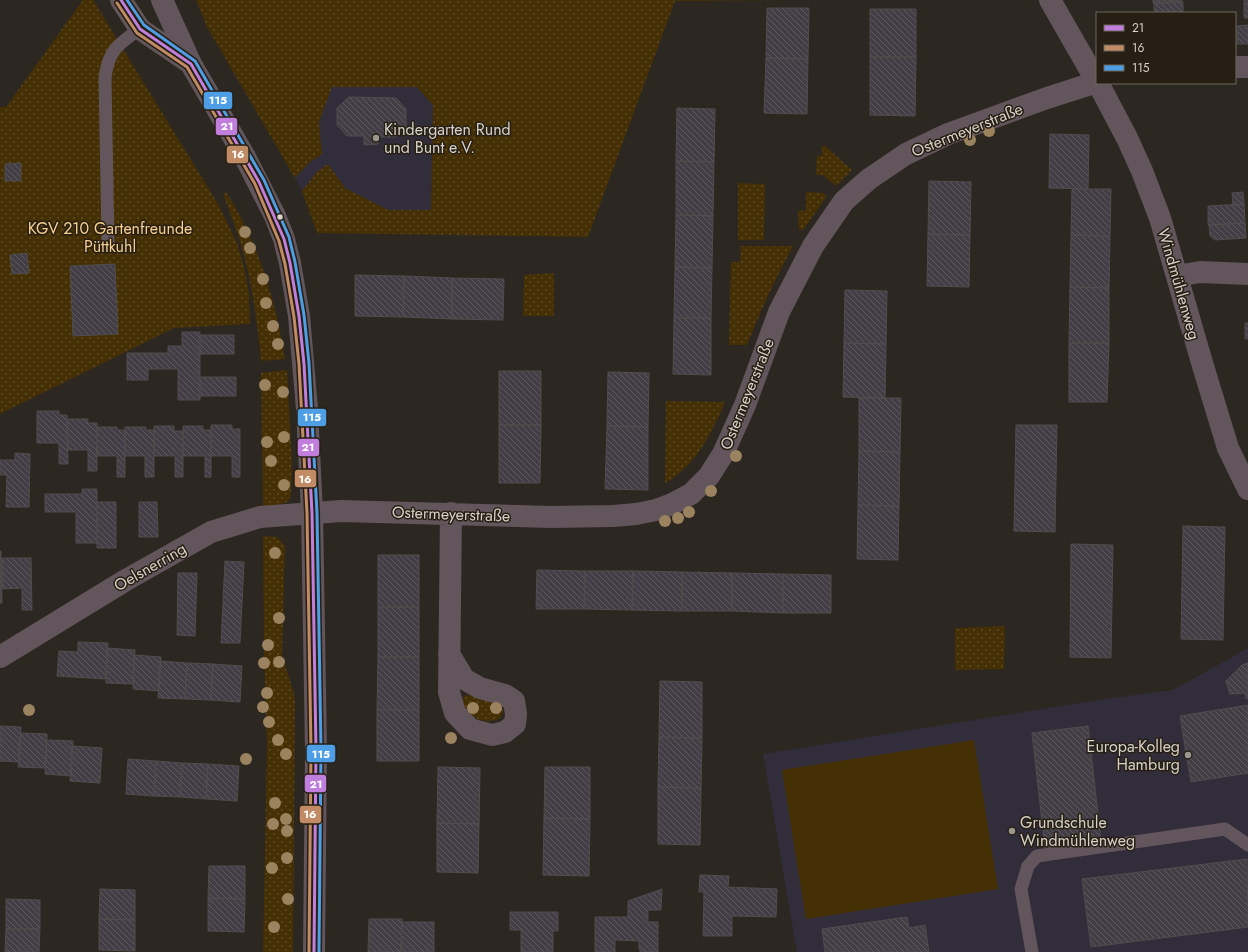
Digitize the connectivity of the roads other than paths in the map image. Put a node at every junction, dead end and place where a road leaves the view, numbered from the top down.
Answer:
1 (121, 0) edge
2 (162, 0) edge
3 (1050, 0) edge
4 (140, 29) junction
5 (191, 64) junction
6 (1236, 67) edge
7 (1248, 67) edge
8 (1096, 80) edge
9 (1096, 82) edge
10 (1098, 84) edge
11 (108, 241) dead end
12 (1248, 274) edge
13 (1177, 276) junction
14 (1248, 489) edge
15 (312, 513) junction
16 (451, 513) junction
17 (449, 654) dead end
18 (0, 657) edge
19 (1248, 845) edge
20 (314, 952) edge
21 (1032, 952) edge

1 - 4 street
2 - 5 street
3 - 8 street, Windmühlenweg
4 - 5 street
4 - 11 lane
5 - 15 street
6 - 7 street
9 - 16 street, Ostermeyerstraße
10 - 13 street, Windmühlenweg
12 - 13 street
13 - 14 street, Windmühlenweg
15 - 16 street, Ostermeyerstraße
15 - 18 street, Oelsnerring
15 - 20 street
16 - 17 street
19 - 21 lane

